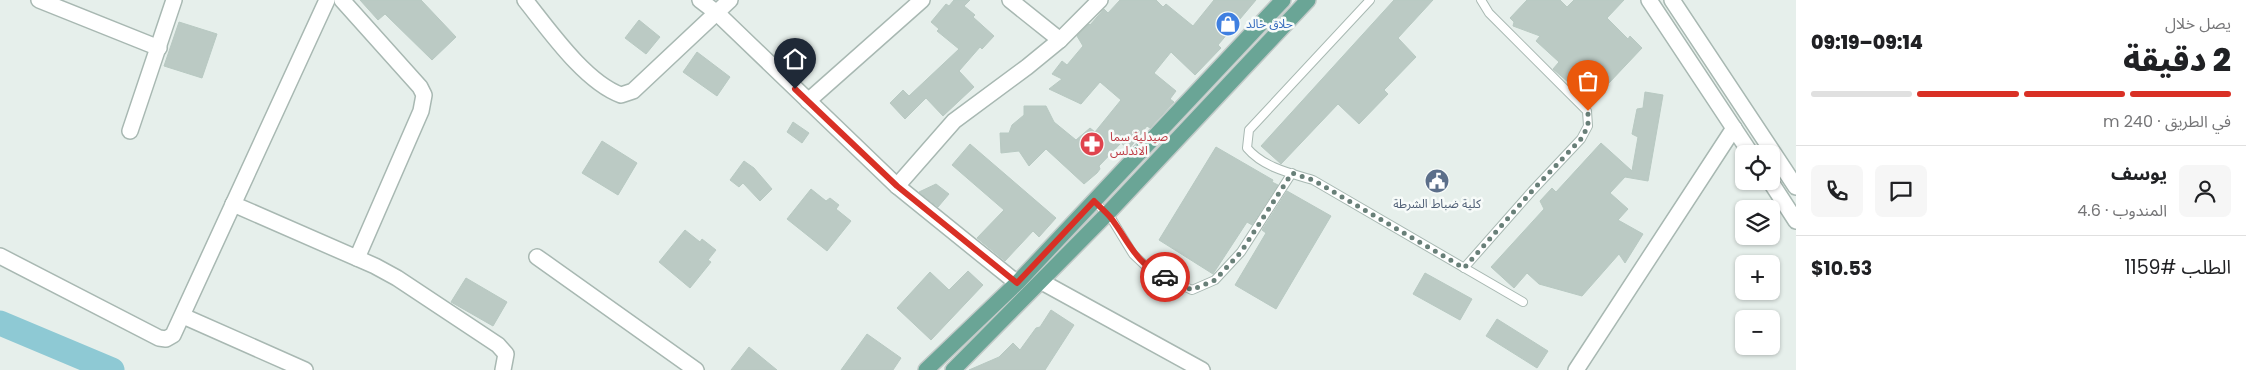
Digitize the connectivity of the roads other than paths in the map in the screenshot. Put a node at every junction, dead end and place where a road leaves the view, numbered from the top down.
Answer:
1 (39, 0) edge
2 (174, 0) edge
3 (327, 0) edge
4 (342, 0) edge
5 (525, 0) edge
6 (700, 0) edge
7 (730, 0) edge
8 (922, 0) edge
9 (1010, 0) edge
10 (1100, 0) edge
11 (1283, 0) edge
12 (1308, 0) edge
13 (1370, 0) edge
14 (1481, 0) edge
15 (1649, 0) edge
16 (1672, 0) edge
17 (717, 13) junction
18 (1060, 40) junction
19 (159, 48) junction
20 (808, 101) junction
21 (1734, 128) junction
22 (130, 131) dead end
23 (1745, 145) edge
24 (1292, 173) junction
25 (897, 186) junction
26 (1796, 187) edge
27 (1776, 190) edge
28 (1094, 201) junction
29 (233, 204) junction
30 (1107, 214) junction
31 (1796, 221) edge
32 (0, 256) edge
33 (537, 257) dead end
34 (357, 258) junction
35 (1464, 268) junction
36 (1042, 282) junction
37 (1017, 283) junction
38 (1523, 302) dead end
39 (183, 316) junction
40 (305, 370) edge
41 (503, 370) edge
42 (694, 370) edge
43 (926, 370) edge
44 (953, 370) edge
45 (1202, 370) edge
46 (1576, 370) edge

1 - 19 street
2 - 19 street
3 - 29 street
4 - 34 street
5 - 17 street
6 - 17 street
7 - 17 street
8 - 20 street
9 - 18 street
10 - 18 street
11 - 28 main road
12 - 30 main road
13 - 24 lane
14 - 35 lane
15 - 21 street
16 - 26 street
17 - 20 street
18 - 25 street
19 - 22 street
20 - 25 street
21 - 23 street
21 - 46 street
24 - 30 lane
24 - 35 lane
25 - 37 street
27 - 31 street
28 - 30 lane
28 - 37 main road
29 - 34 street
29 - 39 street
30 - 36 main road
32 - 39 street
33 - 42 street
34 - 41 street
35 - 38 lane
36 - 44 main road
36 - 45 street
37 - 43 main road
39 - 40 street

